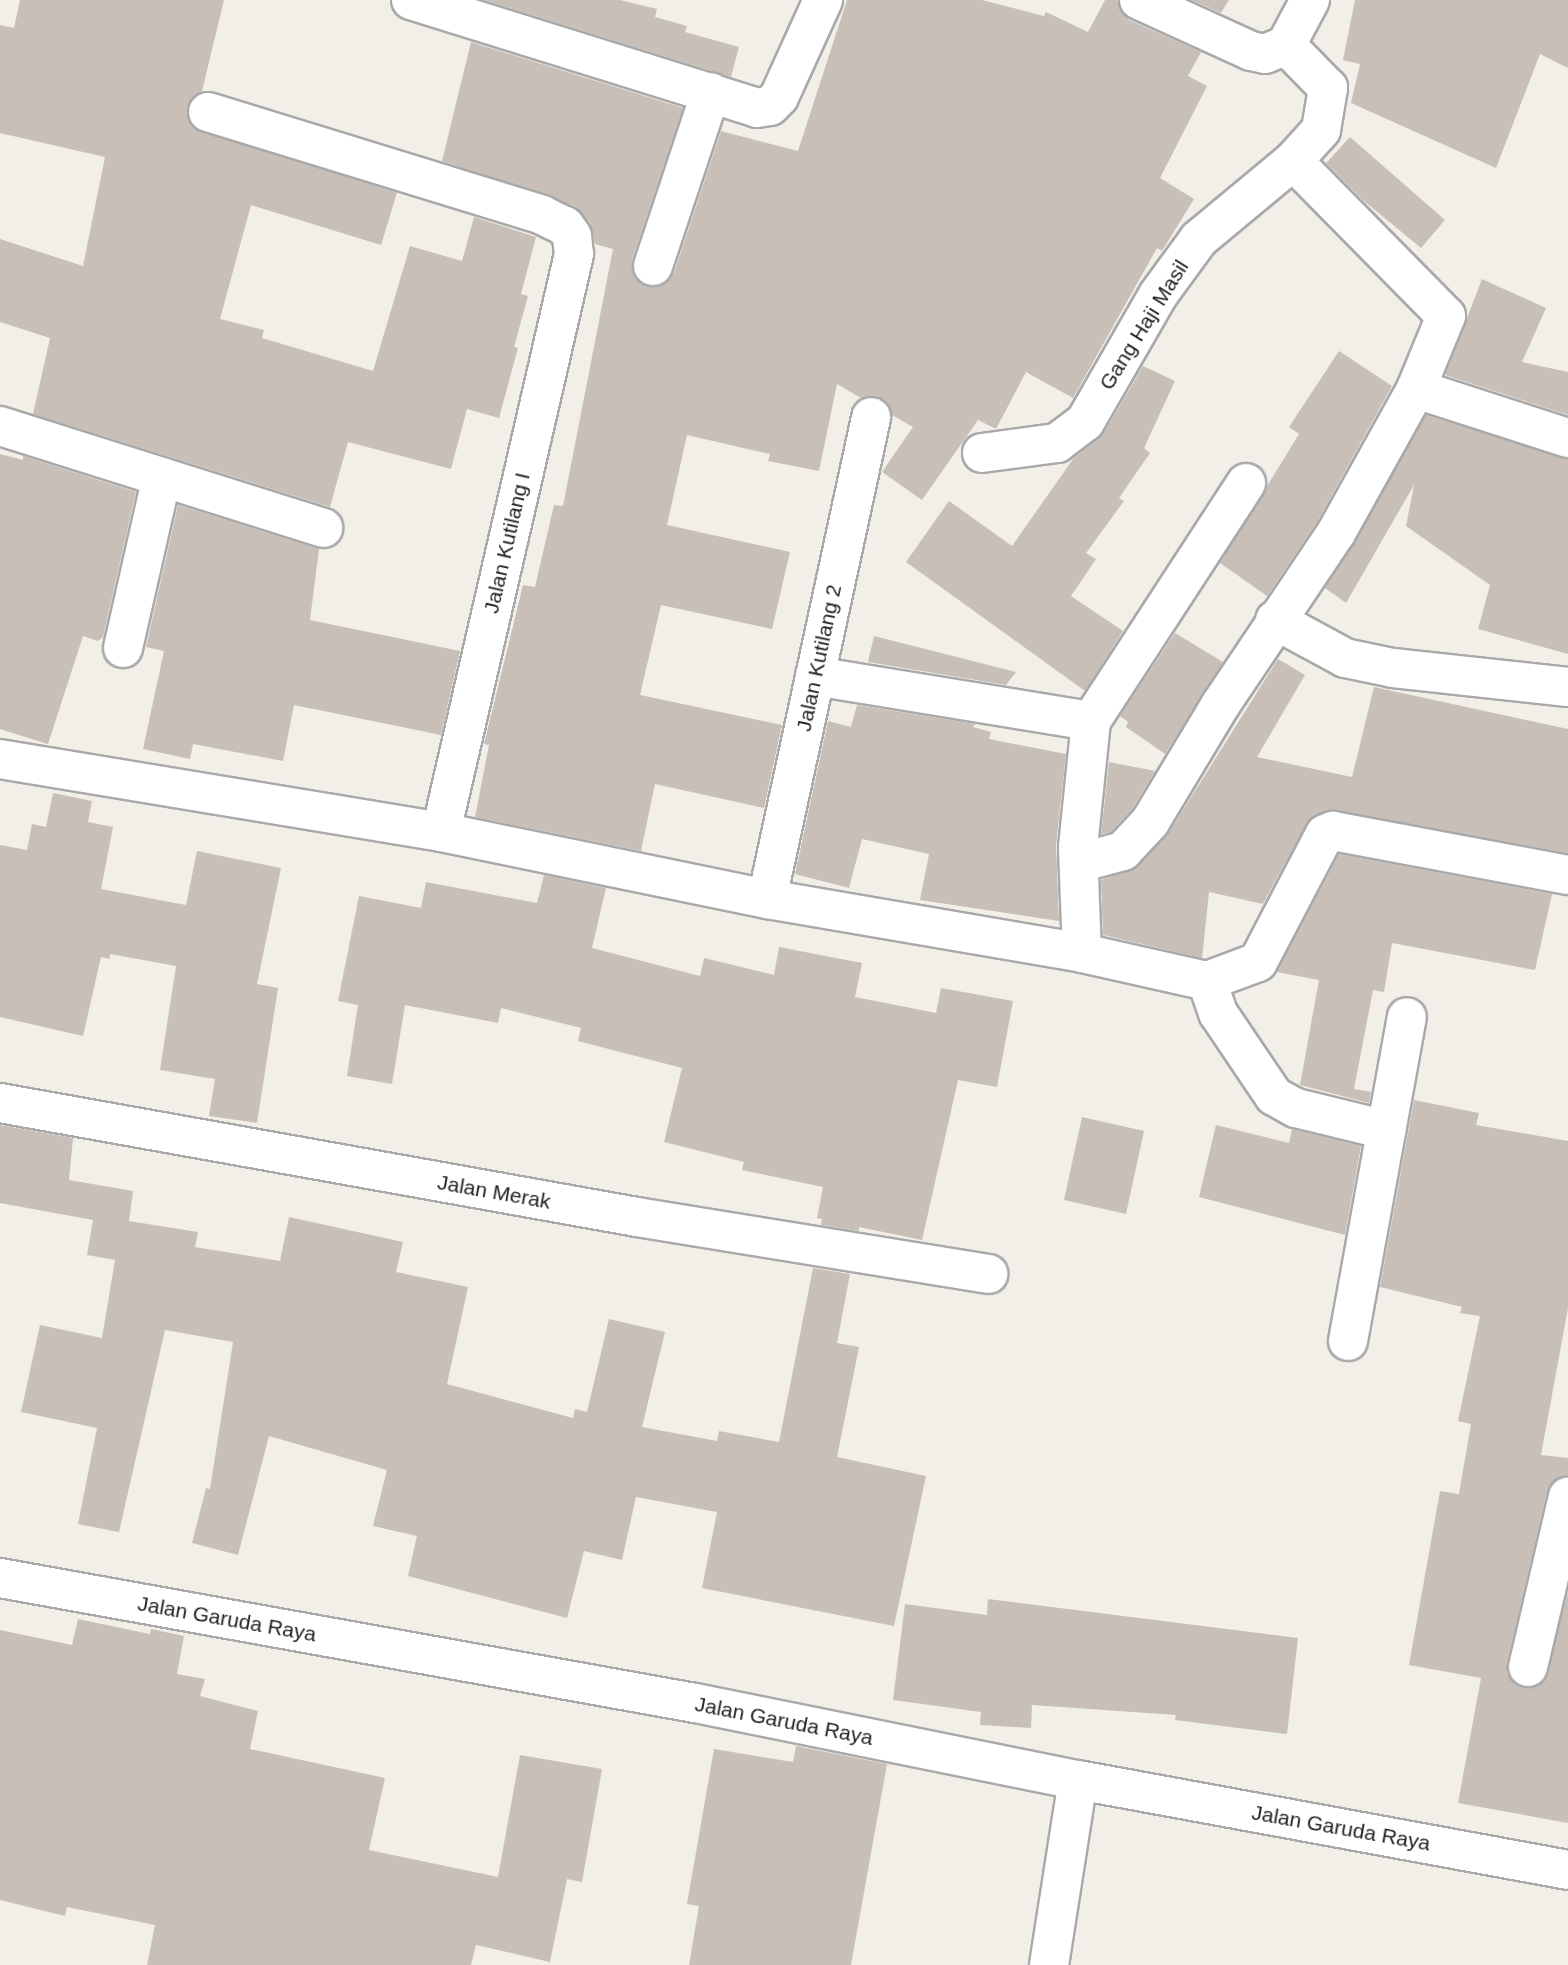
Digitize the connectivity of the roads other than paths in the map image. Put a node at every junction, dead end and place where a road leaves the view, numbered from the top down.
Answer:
1 (411, 0) edge
2 (823, 0) edge
3 (1139, 0) edge
4 (1310, 0) edge
5 (1286, 45) junction
6 (711, 92) junction
7 (208, 112) dead end
8 (1293, 161) junction
9 (653, 266) dead end
10 (1416, 389) junction
11 (871, 417) dead end
12 (0, 426) edge
13 (1568, 438) edge
14 (982, 453) dead end
15 (162, 477) junction
16 (1246, 484) dead end
17 (323, 528) dead end
18 (1275, 620) junction
19 (123, 648) dead end
20 (816, 676) junction
21 (1568, 687) edge
22 (1091, 721) junction
23 (0, 759) edge
24 (441, 832) junction
25 (1079, 863) junction
26 (1568, 875) edge
27 (767, 899) junction
28 (1082, 953) junction
29 (1207, 981) junction
30 (1407, 1017) dead end
31 (0, 1103) edge
32 (1387, 1130) junction
33 (988, 1274) dead end
34 (1348, 1341) dead end
35 (1568, 1497) edge
36 (0, 1578) edge
37 (1528, 1667) dead end
38 (1078, 1780) junction
39 (1568, 1870) edge
40 (1049, 1965) edge

1 - 6 street
2 - 6 street
3 - 5 street
4 - 5 street
5 - 8 street, Gang Haji Masil
6 - 9 street
7 - 24 street, Jalan Kutilang I
8 - 10 street
8 - 14 street, Gang Haji Masil
10 - 13 street
10 - 18 street
11 - 20 street, Jalan Kutilang 2
12 - 15 street
15 - 17 street
15 - 19 street
16 - 22 street
18 - 21 street
18 - 25 street
20 - 22 street
20 - 27 street, Jalan Kutilang 2
22 - 25 street
23 - 24 street
24 - 27 street
25 - 28 street
26 - 29 street
27 - 28 street
28 - 29 street
29 - 32 street
30 - 32 street
31 - 33 street, Jalan Merak
32 - 34 street
35 - 37 street
36 - 38 street, Jalan Garuda Raya
38 - 39 street, Jalan Garuda Raya
38 - 40 street

